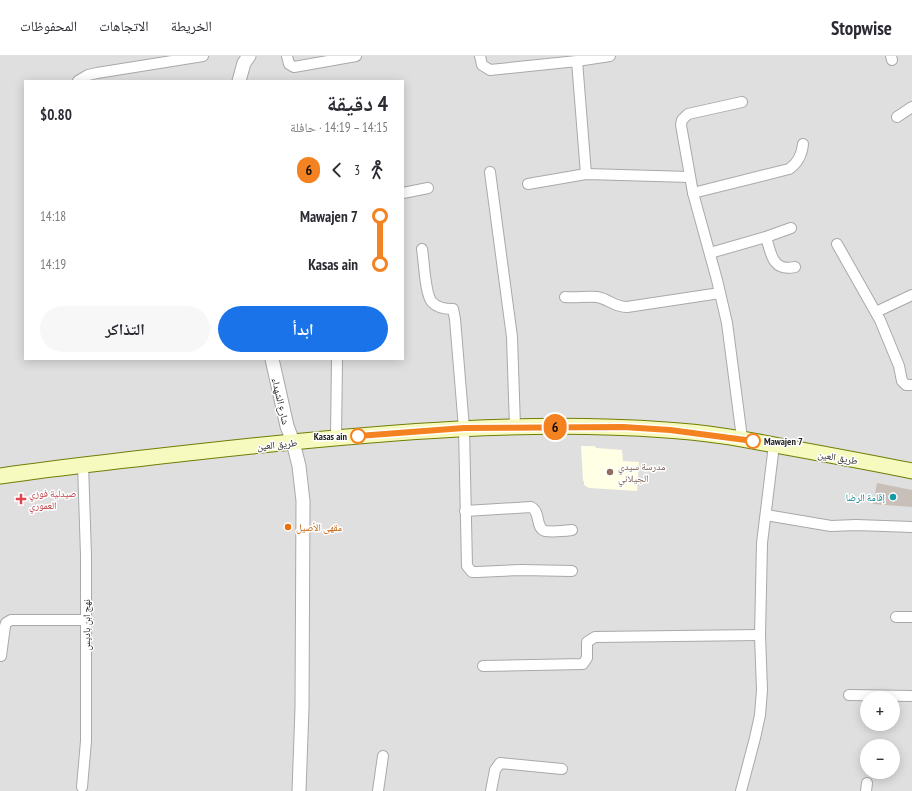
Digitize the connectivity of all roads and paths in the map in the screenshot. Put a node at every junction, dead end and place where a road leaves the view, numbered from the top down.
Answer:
1 (203, 56) edge
2 (249, 56) edge
3 (287, 56) edge
4 (356, 56) edge
5 (480, 56) edge
6 (610, 56) edge
7 (577, 61) junction
8 (80, 80) edge
9 (239, 80) edge
10 (742, 102) dead end
11 (912, 106) edge
12 (897, 117) dead end
13 (803, 144) dead end
14 (490, 172) dead end
15 (586, 174) junction
16 (690, 177) junction
17 (528, 184) dead end
18 (428, 188) dead end
19 (404, 193) edge
20 (694, 193) junction
21 (791, 228) dead end
22 (766, 237) junction
23 (837, 244) dead end
24 (422, 249) dead end
25 (710, 253) junction
26 (795, 267) dead end
27 (720, 293) junction
28 (912, 295) edge
29 (565, 297) dead end
30 (876, 312) junction
31 (272, 360) edge
32 (337, 360) edge
33 (912, 385) edge
34 (464, 428) junction
35 (515, 428) junction
36 (336, 438) junction
37 (742, 438) junction
38 (294, 442) junction
39 (774, 445) junction
40 (83, 464) junction
41 (912, 471) edge
42 (0, 476) edge
43 (465, 511) junction
44 (766, 515) junction
45 (912, 528) edge
46 (572, 530) dead end
47 (572, 571) dead end
48 (896, 616) dead end
49 (912, 617) edge
50 (86, 620) junction
51 (760, 634) junction
52 (1, 656) dead end
53 (483, 666) dead end
54 (849, 695) dead end
55 (912, 696) edge
56 (384, 756) dead end
57 (562, 769) dead end
58 (82, 787) dead end
59 (299, 791) edge
60 (378, 791) edge
61 (491, 791) edge
62 (741, 791) edge

1 - 8 street
2 - 9 street
3 - 4 street
5 - 7 street
6 - 7 street
7 - 15 street
10 - 16 street
11 - 12 street
13 - 20 street
14 - 35 street
15 - 16 street
15 - 17 street
16 - 20 street
18 - 19 street
20 - 25 street
21 - 22 street
22 - 25 street
22 - 26 street
23 - 30 street
24 - 34 street
25 - 27 street
27 - 29 street
27 - 37 street
28 - 30 street
30 - 33 street
31 - 38 street, شارع الشهداء
32 - 36 street
34 - 35 main road, طريق العين
34 - 36 main road, طريق العين
34 - 43 street
35 - 37 main road, طريق العين
36 - 38 main road, طريق العين
37 - 39 main road, طريق العين
38 - 40 main road, طريق العين
38 - 59 street, شارع الشهداء
39 - 41 main road, طريق العين
39 - 44 street
40 - 42 main road, طريق العين
40 - 50 street, نهج ابن باديس
43 - 46 street
43 - 47 street
44 - 45 street
44 - 51 street
48 - 49 street
50 - 52 street
50 - 58 street, نهج ابن باديس
51 - 53 street
51 - 62 street
54 - 55 street
56 - 60 street
57 - 61 street

